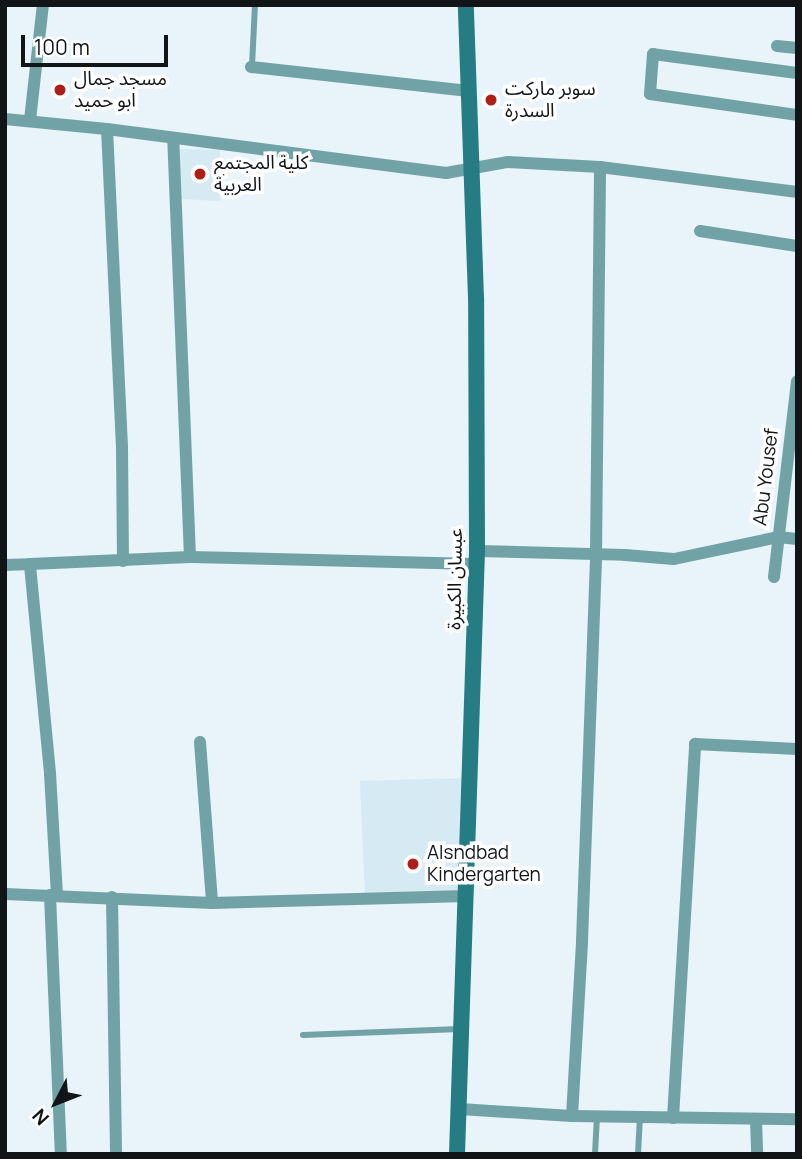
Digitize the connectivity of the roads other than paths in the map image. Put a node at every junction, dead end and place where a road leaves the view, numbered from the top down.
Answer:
1 (43, 5) edge
2 (256, 5) edge
3 (466, 5) edge
4 (778, 46) dead end
5 (797, 48) edge
6 (251, 67) joint
7 (797, 72) edge
8 (469, 91) junction
9 (797, 115) edge
10 (5, 120) edge
11 (30, 120) junction
12 (107, 129) junction
13 (173, 139) junction
14 (600, 167) junction
15 (472, 169) junction
16 (797, 192) edge
17 (701, 231) dead end
18 (797, 246) edge
19 (797, 381) edge
20 (778, 537) junction
21 (797, 539) edge
22 (596, 555) junction
23 (190, 557) junction
24 (477, 558) junction
25 (123, 561) junction
26 (30, 564) junction
27 (5, 565) edge
28 (774, 577) dead end
29 (200, 742) dead end
30 (797, 749) edge
31 (5, 894) edge
32 (53, 895) junction
33 (467, 896) junction
34 (112, 897) junction
35 (212, 903) junction
36 (462, 1029) junction
37 (303, 1035) dead end
38 (460, 1109) junction
39 (572, 1116) junction
40 (597, 1116) junction
41 (640, 1117) junction
42 (673, 1118) junction
43 (797, 1119) edge
44 (756, 1120) junction
45 (61, 1154) edge
46 (116, 1154) edge
47 (457, 1154) edge
48 (595, 1154) edge
49 (638, 1154) edge
50 (757, 1154) edge

1 - 11 street
2 - 6 lane
3 - 8 main road, عبسان الكبيرة
4 - 5 street
6 - 8 street
7 - 9 street
8 - 15 main road, عبسان الكبيرة
10 - 11 street
11 - 12 street
12 - 13 street
12 - 25 street
13 - 15 street
13 - 23 street
14 - 15 street
14 - 16 street
14 - 22 street
15 - 24 main road, عبسان الكبيرة
17 - 18 street
19 - 20 street, Abu Yousef
20 - 21 street
20 - 22 street
20 - 28 street, Abu Yousef
22 - 24 street
22 - 39 street
23 - 24 street
23 - 25 street
24 - 33 main road, عبسان الكبيرة
25 - 26 street
26 - 27 street
26 - 32 street
29 - 35 street
30 - 42 street
31 - 32 street
32 - 34 street
32 - 45 street
33 - 35 street
33 - 36 main road, عبسان الكبيرة
34 - 35 street
34 - 46 street
36 - 37 lane
36 - 38 main road, عبسان الكبيرة
38 - 39 street
38 - 47 main road, عبسان الكبيرة
39 - 40 street
40 - 41 street
40 - 48 lane
41 - 42 street
41 - 49 lane
42 - 44 street
43 - 44 street
44 - 50 street

